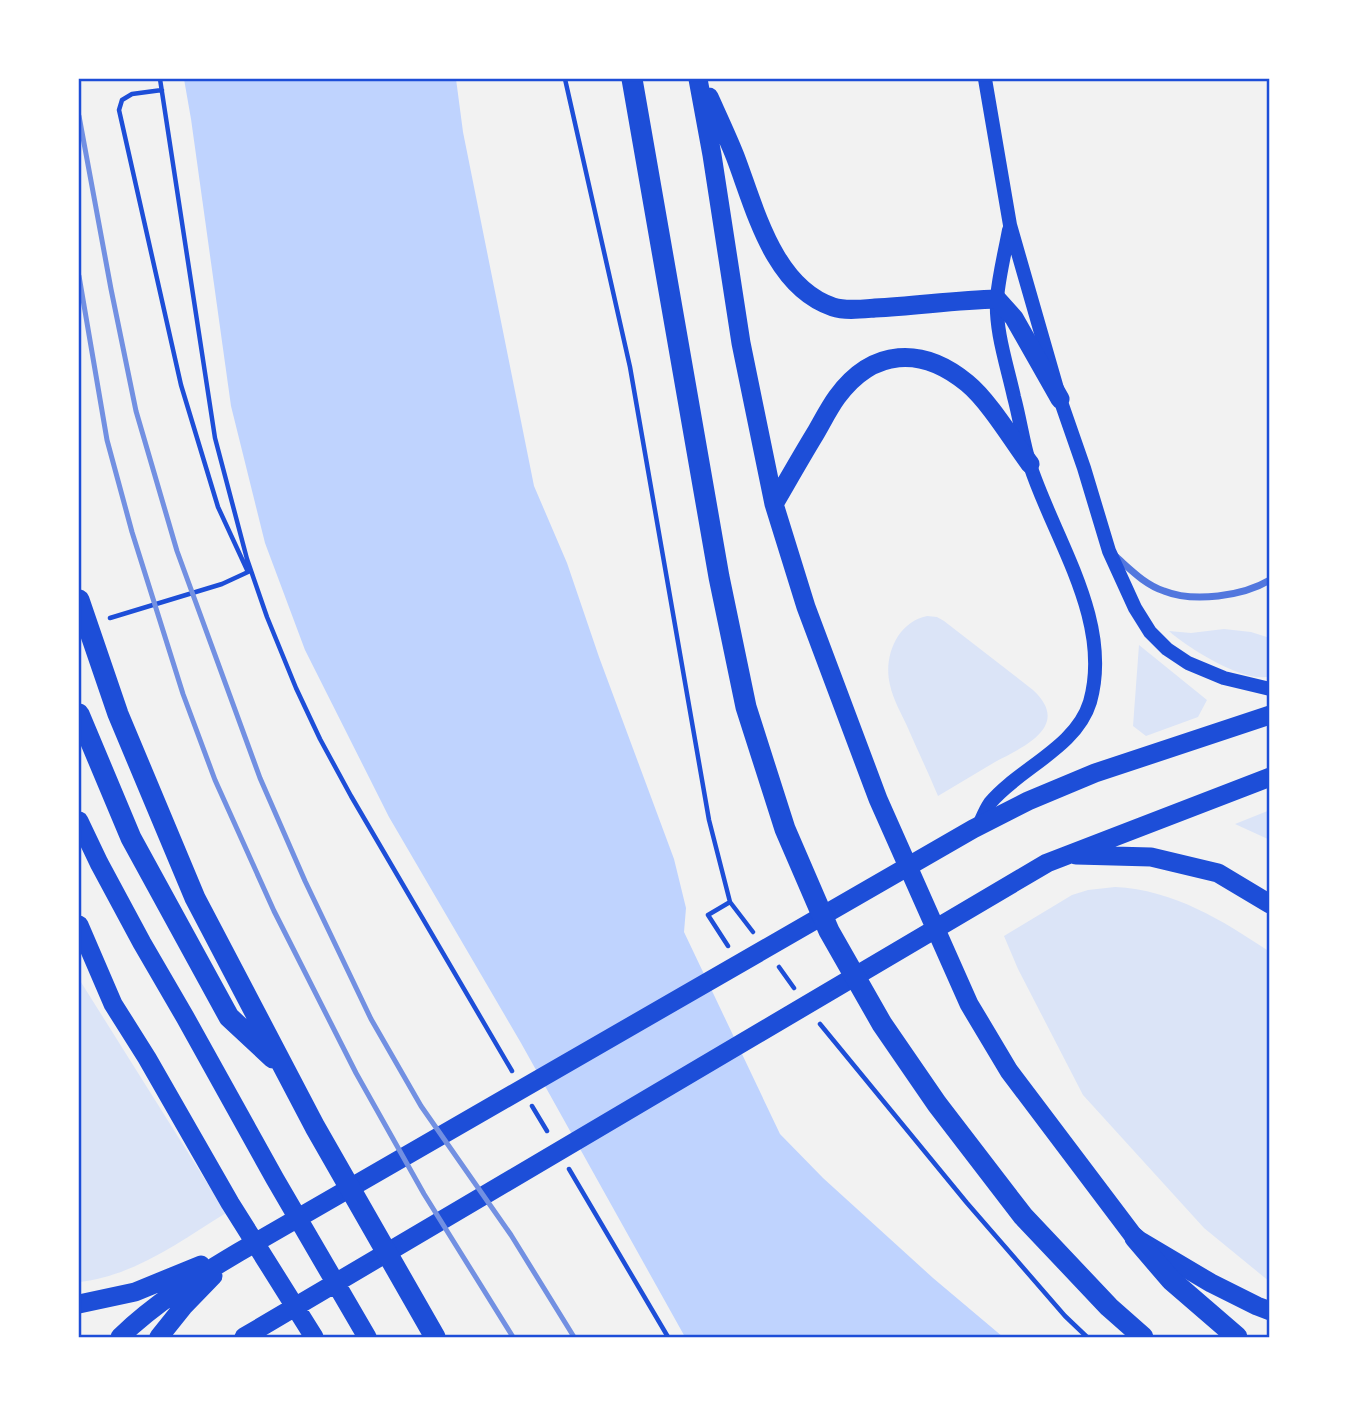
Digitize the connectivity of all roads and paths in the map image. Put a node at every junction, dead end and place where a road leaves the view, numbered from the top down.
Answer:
1 (160, 79) edge
2 (565, 79) edge
3 (632, 79) edge
4 (699, 79) edge
5 (985, 79) edge
6 (162, 90) junction
7 (1010, 225) junction
8 (997, 299) junction
9 (1060, 399) junction
10 (1030, 464) junction
11 (774, 504) junction
12 (1109, 551) junction
13 (1270, 580) edge
14 (79, 600) edge
15 (105, 620) dead end
16 (1270, 689) edge
17 (79, 714) edge
18 (1270, 715) edge
19 (1270, 777) edge
20 (79, 821) edge
21 (976, 828) junction
22 (1068, 855) junction
23 (730, 902) junction
24 (1270, 904) edge
25 (79, 926) edge
26 (753, 933) dead end
27 (79, 958) edge
28 (739, 964) junction
29 (777, 964) dead end
30 (800, 996) dead end
31 (113, 1003) junction
32 (815, 1016) dead end
33 (285, 1069) junction
34 (513, 1073) dead end
35 (527, 1097) dead end
36 (548, 1133) dead end
37 (569, 1169) dead end
38 (1135, 1238) junction
39 (236, 1254) junction
40 (79, 1304) edge
41 (1270, 1311) edge
42 (120, 1337) edge
43 (159, 1337) edge
44 (244, 1337) edge
45 (314, 1337) edge
46 (368, 1337) edge
47 (435, 1337) edge
48 (668, 1337) edge
49 (1087, 1337) edge
50 (1143, 1337) edge
51 (1237, 1337) edge

1 - 6 path
2 - 23 path
3 - 50 highway
4 - 8 highway
4 - 11 highway
5 - 7 main road
6 - 15 path
6 - 34 path
7 - 8 main road
7 - 9 main road
8 - 9 highway
8 - 10 main road
9 - 12 main road
10 - 11 highway
10 - 21 main road
11 - 38 highway
12 - 13 street
12 - 16 main road
14 - 33 highway
17 - 33 highway
18 - 21 highway
19 - 22 highway
20 - 46 highway
21 - 28 highway
22 - 24 highway
22 - 44 highway
23 - 26 path
23 - 28 path
25 - 31 highway
27 - 31 highway
28 - 39 highway
29 - 30 path
31 - 45 highway
32 - 49 path
33 - 47 highway
35 - 36 path
37 - 48 path
38 - 41 highway
38 - 51 highway
39 - 40 highway
39 - 42 highway
39 - 43 highway

